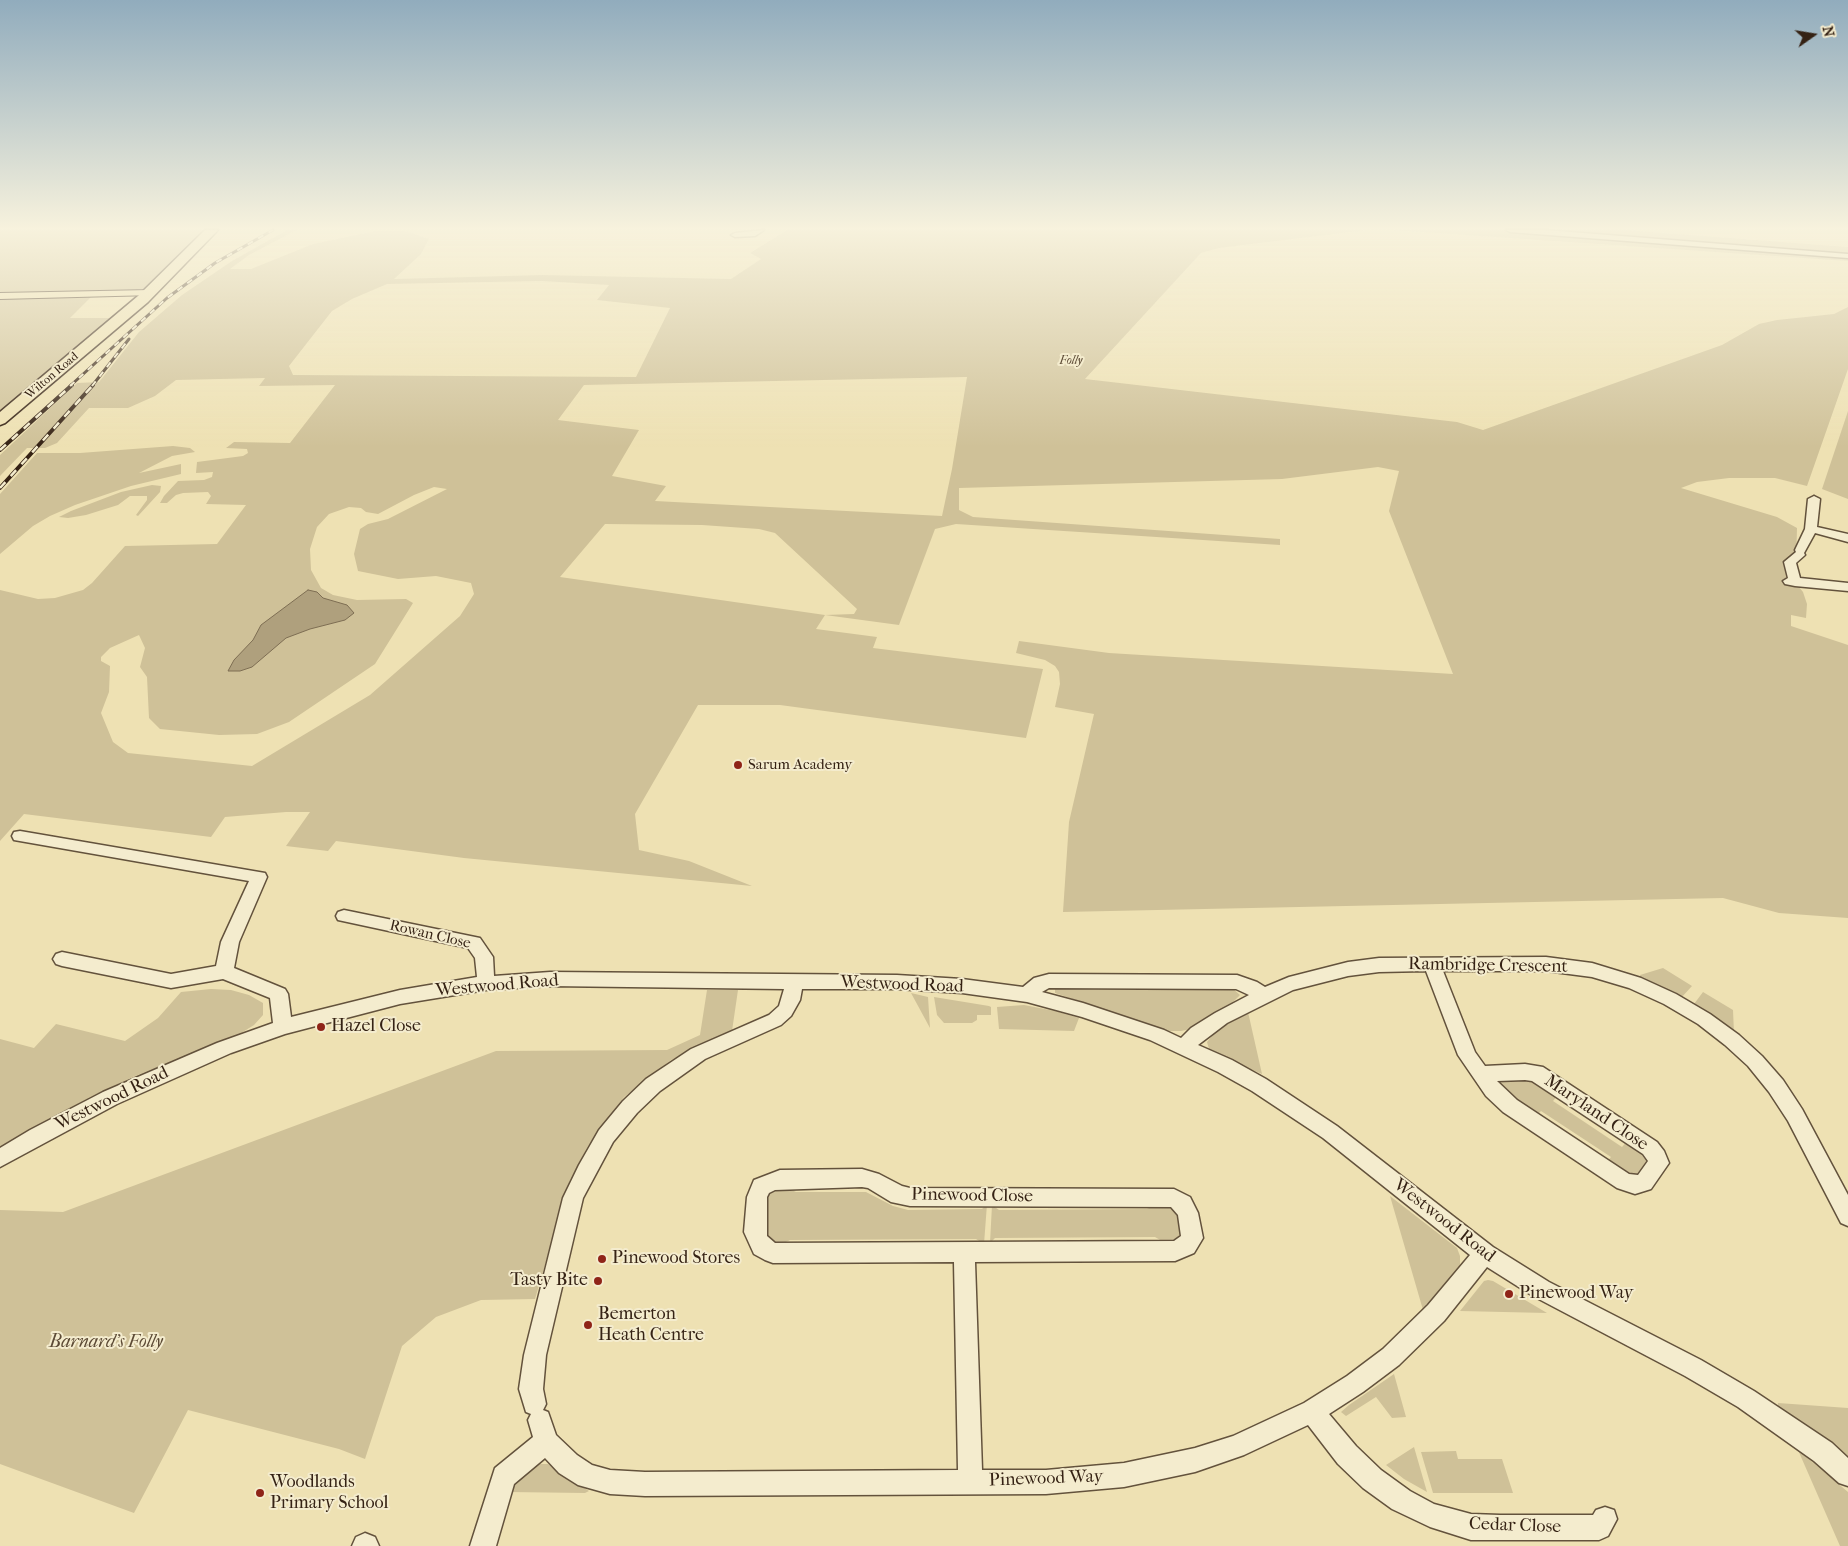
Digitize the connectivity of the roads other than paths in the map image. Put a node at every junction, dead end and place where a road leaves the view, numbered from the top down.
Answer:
1 (139, 302) edge
2 (0, 420) edge
3 (1814, 499) dead end
4 (1811, 529) junction
5 (1848, 538) edge
6 (1848, 587) edge
7 (20, 836) dead end
8 (344, 916) dead end
9 (62, 960) dead end
10 (1432, 964) junction
11 (224, 972) junction
12 (794, 982) junction
13 (486, 983) junction
14 (1028, 995) junction
15 (1263, 996) junction
16 (283, 1027) junction
17 (1184, 1047) junction
18 (1480, 1074) junction
19 (0, 1158) edge
20 (1848, 1216) edge
21 (964, 1251) junction
22 (1485, 1254) junction
23 (1312, 1411) junction
24 (540, 1422) junction
25 (1848, 1474) edge
26 (970, 1482) junction
27 (1605, 1519) dead end
28 (483, 1546) edge

1 - 2 highway, Wilton Road
3 - 4 street
4 - 5 street
4 - 6 street
7 - 11 street
8 - 13 street, Rowan Close
9 - 11 street
10 - 15 street, Rambridge Crescent
10 - 18 street, Maryland Close
10 - 20 street, Rambridge Crescent
11 - 16 street
12 - 13 street, Westwood Road
12 - 14 street, Westwood Road
12 - 24 street
13 - 16 street, Westwood Road
14 - 15 street
14 - 17 street, Westwood Road
15 - 17 street, Rambridge Crescent
16 - 19 street, Westwood Road
17 - 22 street, Westwood Road
18 - 18 street, Maryland Close
21 - 21 street, Pinewood Close
21 - 26 street
22 - 23 street, Pinewood Way
22 - 25 street, Westwood Road
23 - 26 street, Pinewood Way
23 - 27 street, Cedar Close
24 - 26 street, Pinewood Way
24 - 28 street

